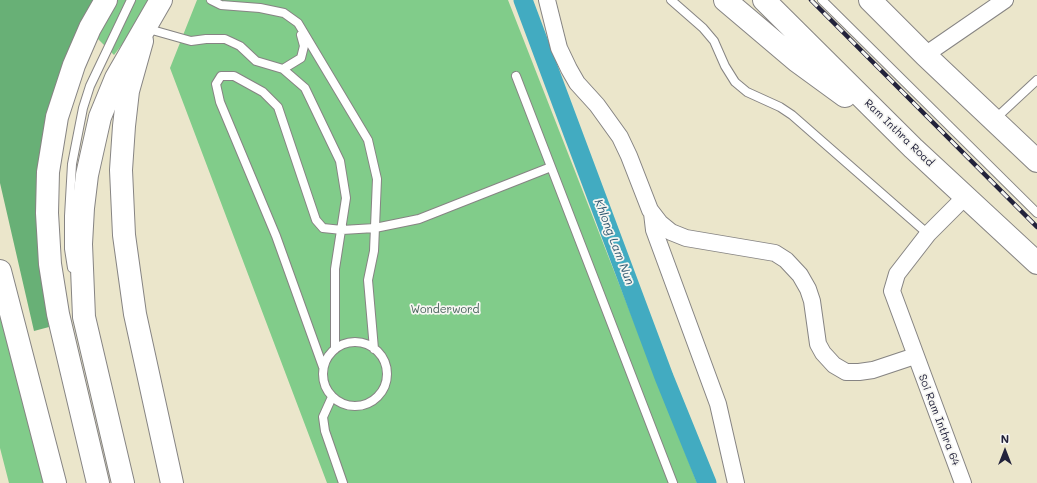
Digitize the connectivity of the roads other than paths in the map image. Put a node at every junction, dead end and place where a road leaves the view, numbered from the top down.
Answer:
1 (106, 0) edge
2 (131, 0) edge
3 (161, 0) edge
4 (211, 0) edge
5 (547, 0) edge
6 (671, 0) edge
7 (725, 0) edge
8 (764, 0) edge
9 (822, 0) edge
10 (870, 0) edge
11 (1005, 0) edge
12 (298, 23) junction
13 (145, 28) junction
14 (925, 55) junction
15 (283, 69) junction
16 (516, 76) dead end
17 (1037, 80) edge
18 (993, 121) junction
19 (913, 148) junction
20 (1037, 161) edge
21 (551, 166) junction
22 (965, 197) junction
23 (652, 213) junction
24 (1037, 213) edge
25 (375, 228) junction
26 (342, 230) junction
27 (928, 234) junction
28 (1037, 263) edge
29 (0, 271) edge
30 (84, 317) junction
31 (335, 349) junction
32 (374, 349) junction
33 (915, 356) junction
34 (323, 367) junction
35 (332, 397) junction
36 (959, 482) edge
37 (55, 483) edge
38 (98, 483) edge
39 (123, 483) edge
40 (172, 483) edge
41 (343, 483) edge
42 (673, 483) edge
43 (736, 483) edge

1 - 38 main road
2 - 30 lane
3 - 13 main road
4 - 12 lane
5 - 23 street
6 - 27 lane
7 - 19 main road
8 - 19 main road, Ram Inthra Road
9 - 24 lane
10 - 14 main road
11 - 14 street
12 - 15 lane
12 - 25 lane
13 - 15 lane
13 - 30 main road
13 - 40 main road
14 - 18 main road
15 - 26 lane
16 - 21 lane
17 - 18 lane
18 - 20 main road
19 - 22 main road, Ram Inthra Road
21 - 25 lane
21 - 42 lane
22 - 27 street, Soi Ram Inthra 64
22 - 28 main road, Ram Inthra Road
23 - 33 street
23 - 43 street
25 - 26 lane
25 - 32 lane
26 - 31 lane
26 - 34 lane
27 - 33 street, Soi Ram Inthra 64
29 - 37 main road
30 - 39 main road
31 - 32 lane
31 - 34 lane
32 - 35 lane
33 - 36 street, Soi Ram Inthra 64
34 - 35 lane
35 - 41 lane

